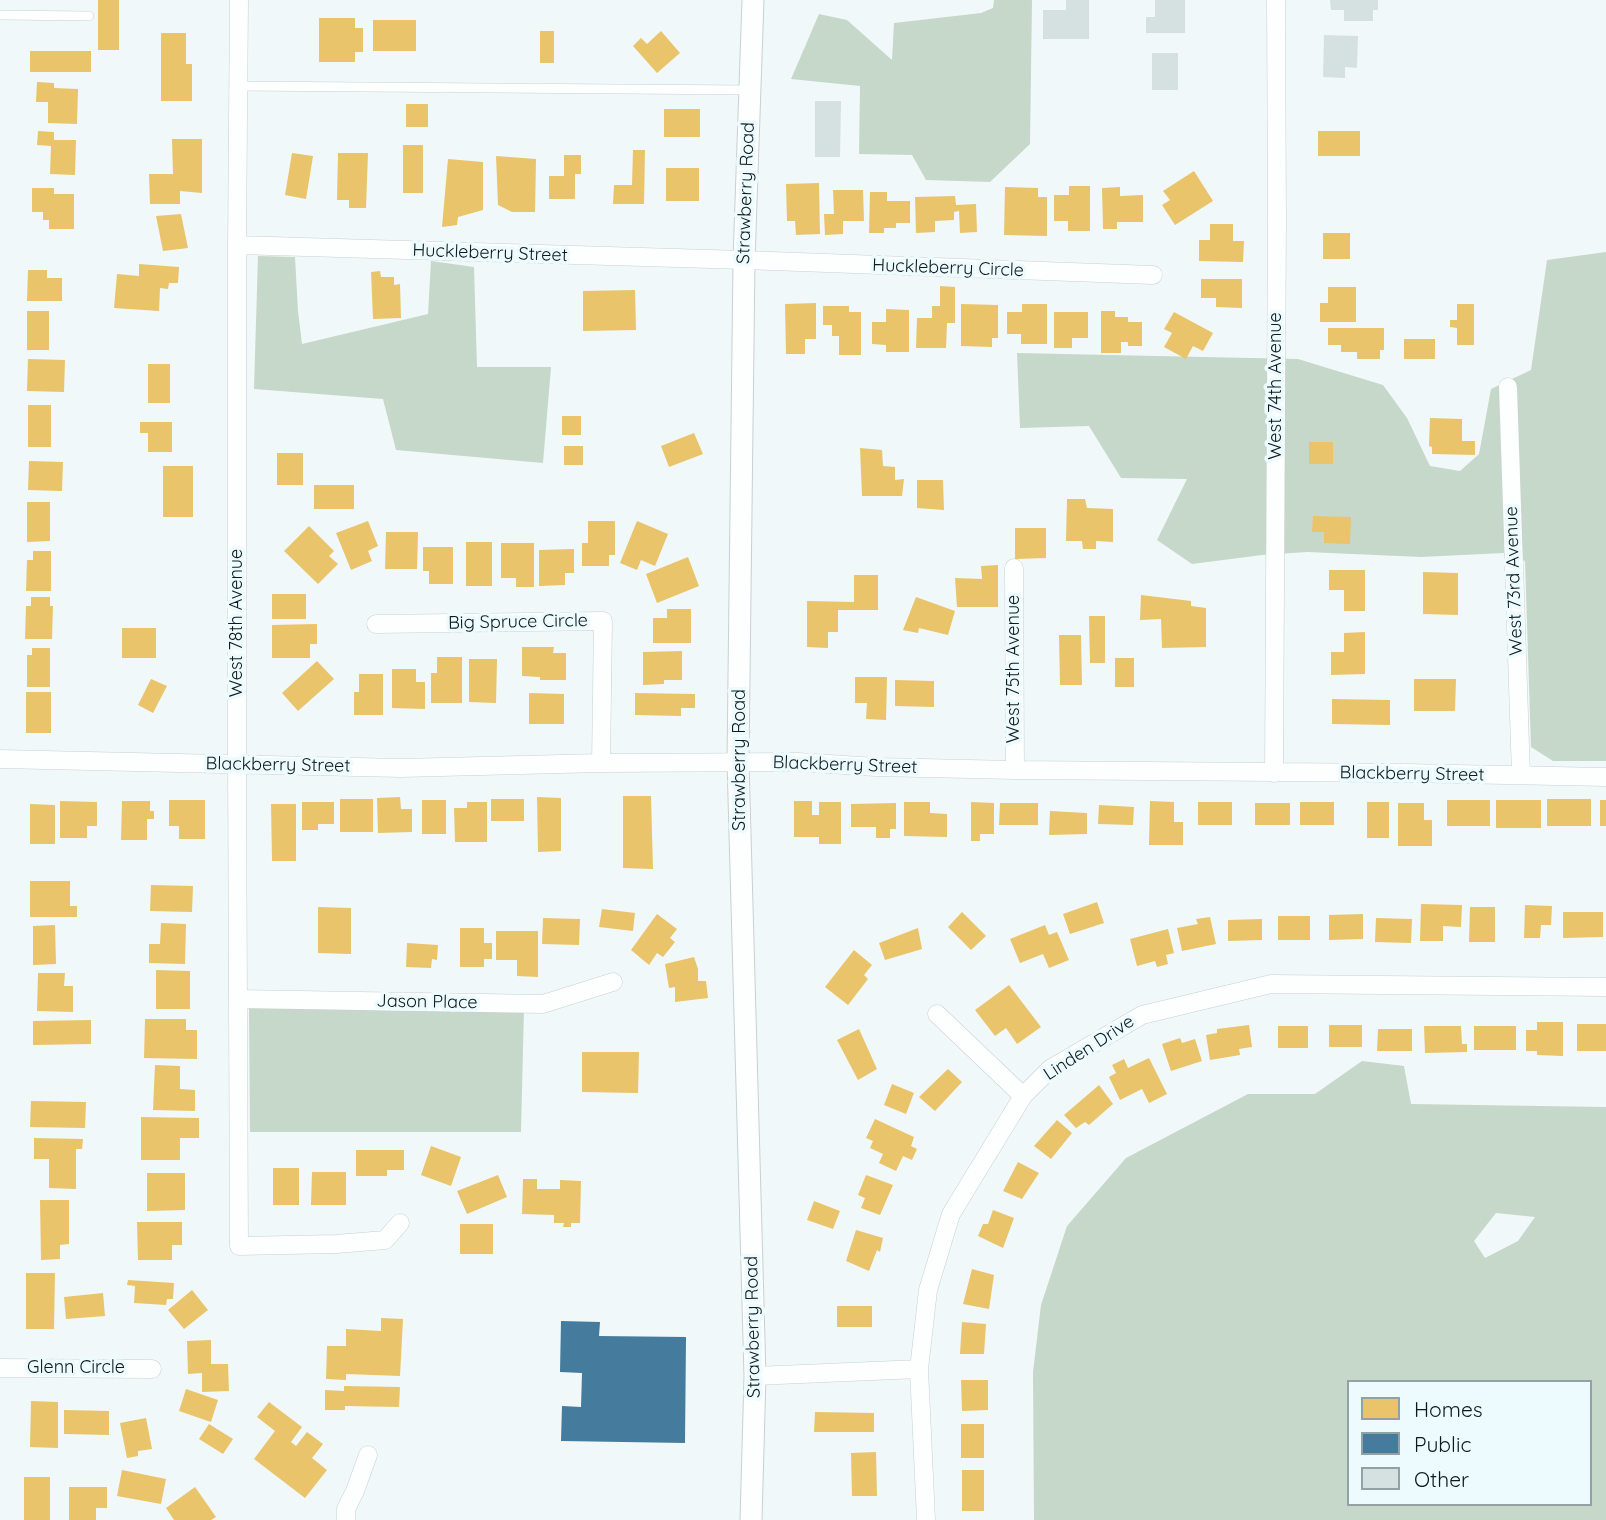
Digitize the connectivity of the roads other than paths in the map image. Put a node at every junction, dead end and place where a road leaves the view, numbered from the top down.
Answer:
1 (239, 0) edge
2 (754, 0) edge
3 (1276, 0) edge
4 (0, 15) edge
5 (89, 16) dead end
6 (238, 86) junction
7 (749, 90) junction
8 (237, 245) junction
9 (744, 260) junction
10 (1153, 275) dead end
11 (1508, 387) dead end
12 (1014, 569) dead end
13 (376, 624) dead end
14 (0, 759) edge
15 (738, 761) junction
16 (601, 763) junction
17 (237, 764) junction
18 (1015, 770) junction
19 (1274, 773) junction
20 (1521, 775) junction
21 (1606, 777) edge
22 (613, 982) dead end
23 (1606, 987) edge
24 (238, 999) junction
25 (937, 1014) dead end
26 (1023, 1096) junction
27 (400, 1223) dead end
28 (0, 1368) edge
29 (152, 1369) dead end
30 (919, 1369) junction
31 (755, 1376) junction
32 (368, 1455) dead end
33 (346, 1520) edge
34 (751, 1520) edge
35 (926, 1520) edge

1 - 6 street, West 78th Avenue
2 - 7 street, Strawberry Road
3 - 19 street, West 74th Avenue
4 - 5 lane
6 - 7 lane
6 - 8 street, West 78th Avenue
7 - 9 street, Strawberry Road
8 - 9 street, Huckleberry Street
8 - 17 street, West 78th Avenue
9 - 10 street, Huckleberry Circle
9 - 15 street, Strawberry Road
11 - 20 street, West 73rd Avenue
12 - 18 street, West 75th Avenue
13 - 16 street, Big Spruce Circle
14 - 17 street, Blackberry Street
15 - 16 street, Blackberry Street
15 - 18 street, Blackberry Street
15 - 31 street, Strawberry Road
16 - 17 street, Blackberry Street
17 - 24 street, West 78th Avenue
18 - 19 street, Blackberry Street
19 - 20 street, Blackberry Street
20 - 21 street, Blackberry Street
22 - 24 street, Jason Place
23 - 26 street, Linden Drive
24 - 27 street, West 78th Avenue
25 - 26 street
26 - 30 street, Linden Drive
28 - 29 street, Glenn Circle
30 - 31 street
30 - 35 street, Linden Drive
31 - 34 street, Strawberry Road
32 - 33 street

